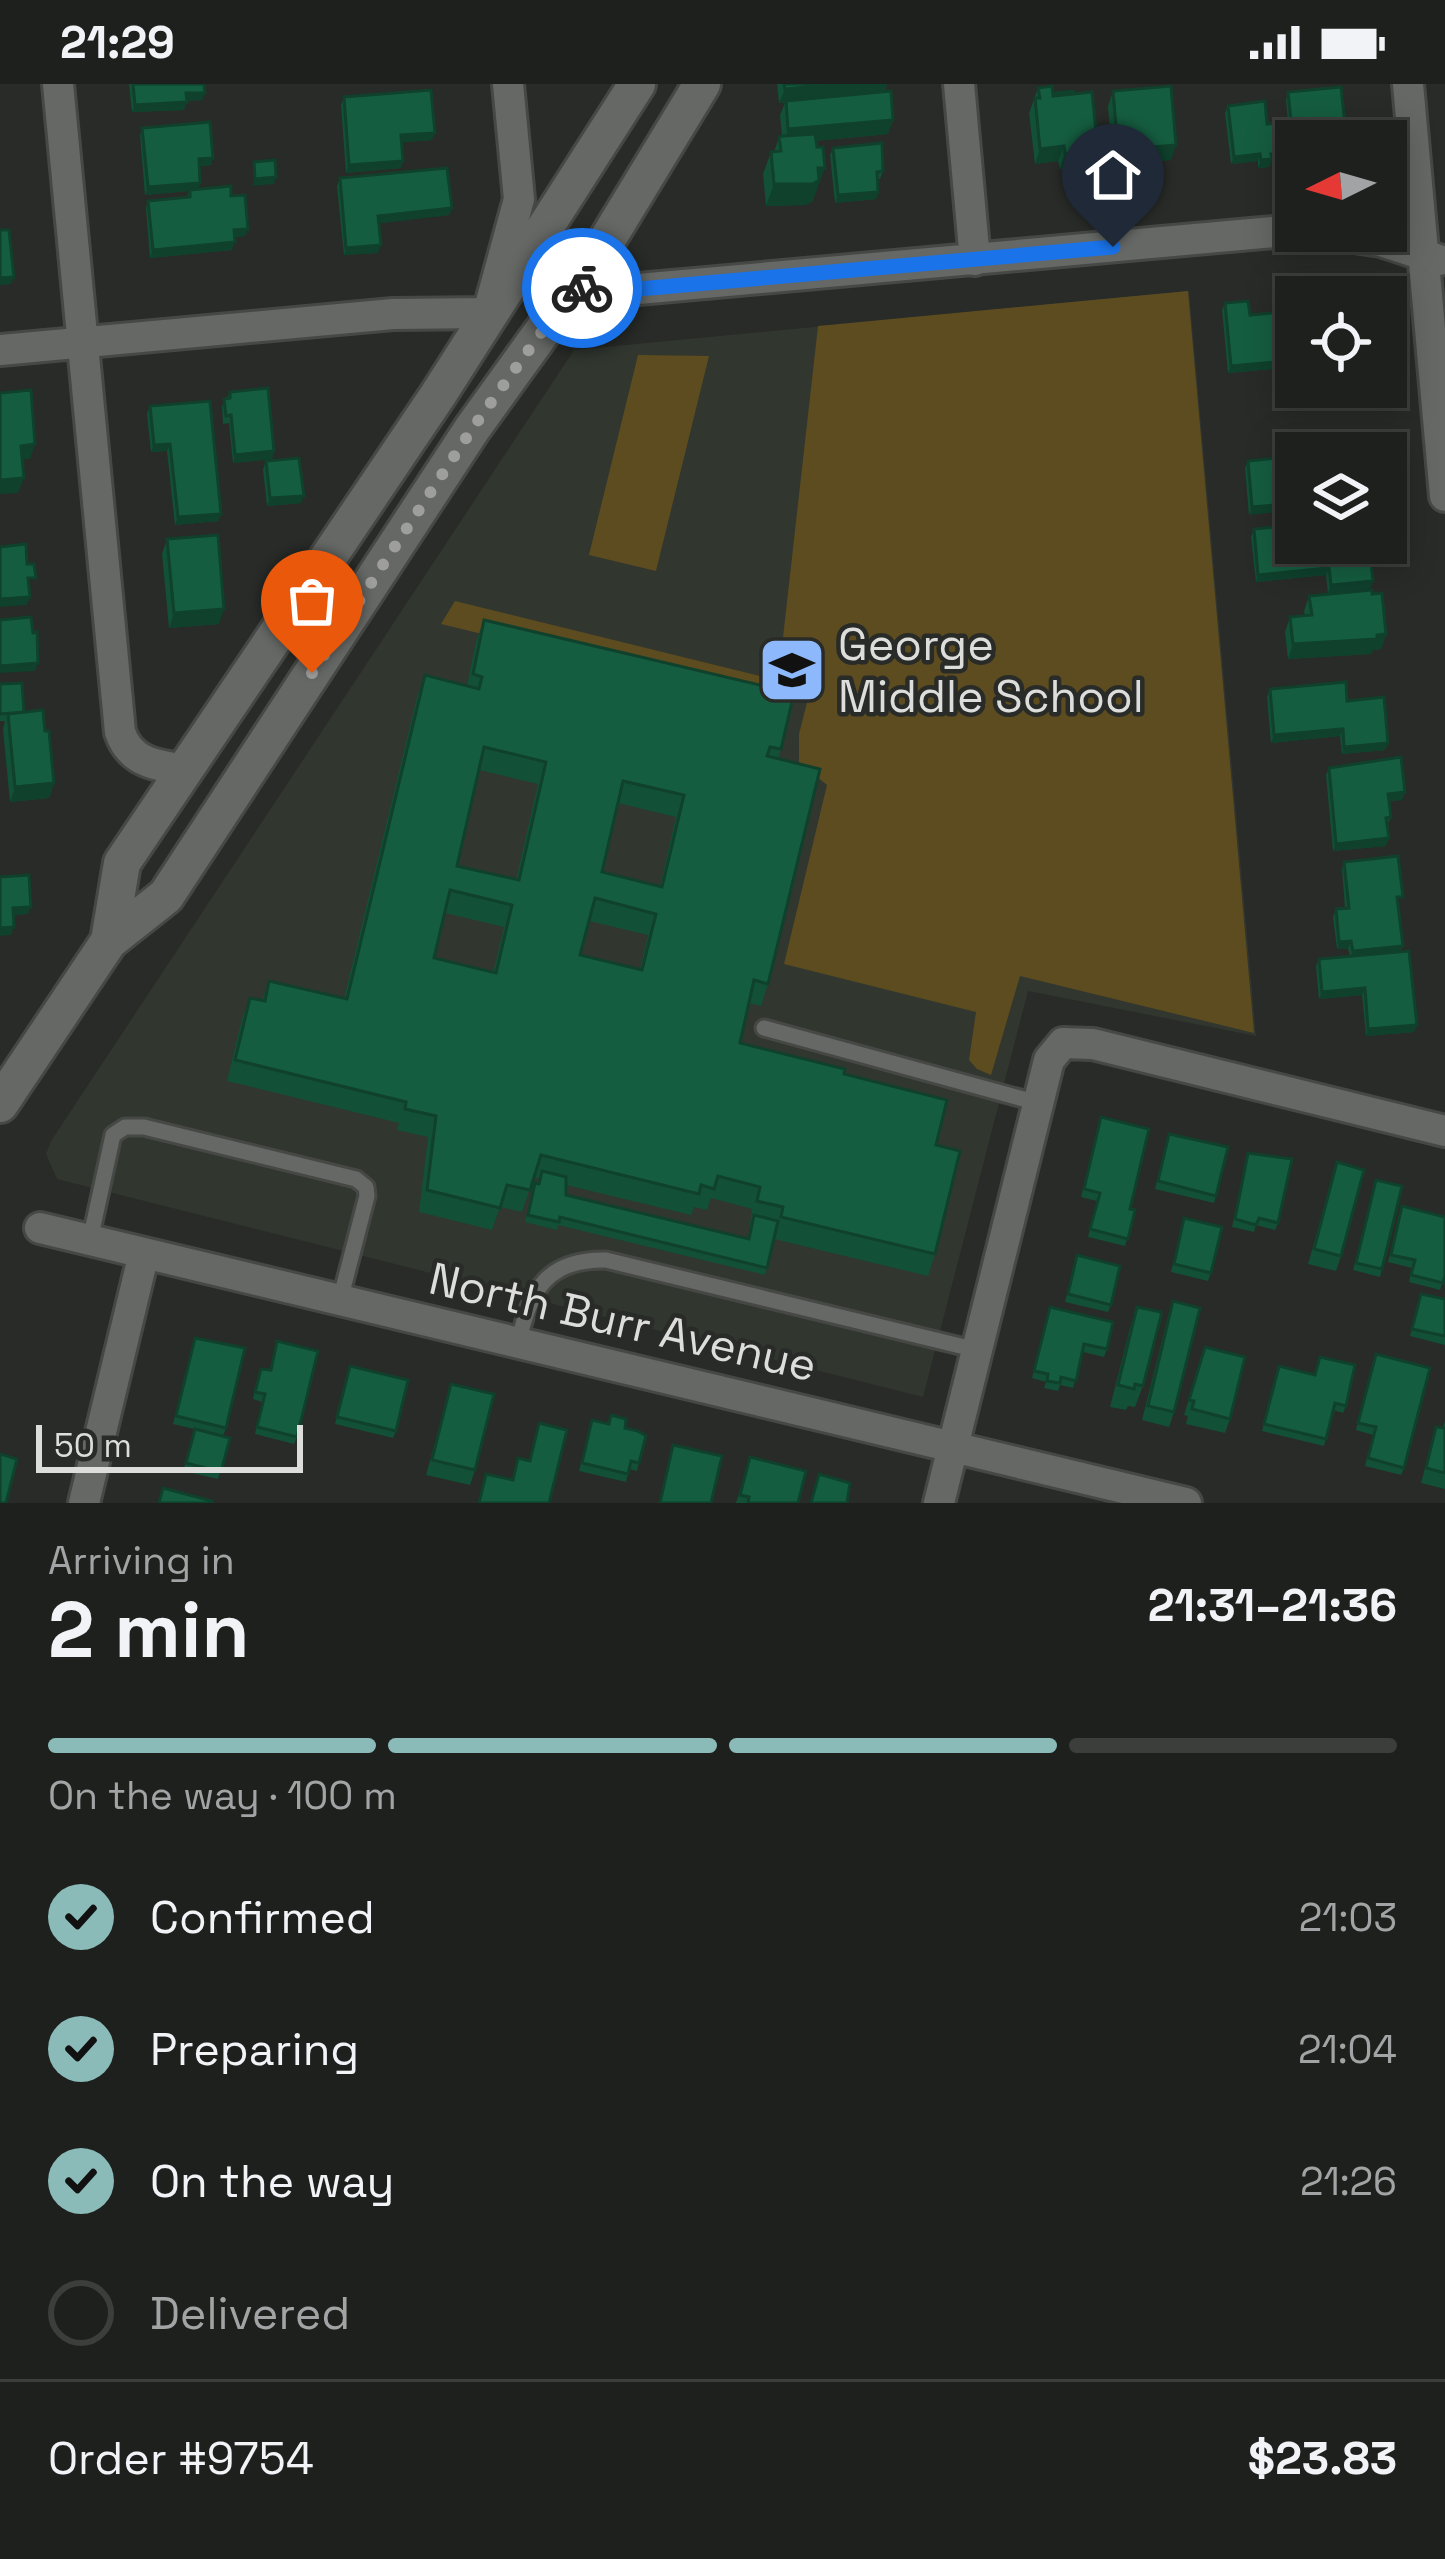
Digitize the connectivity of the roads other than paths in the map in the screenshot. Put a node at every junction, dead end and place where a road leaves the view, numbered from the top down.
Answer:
1 (58, 84) edge
2 (508, 84) edge
3 (637, 84) edge
4 (702, 84) edge
5 (959, 84) edge
6 (1408, 84) edge
7 (1275, 232) edge
8 (1434, 258) edge
9 (975, 260) junction
10 (574, 287) junction
11 (488, 313) junction
12 (81, 342) junction
13 (0, 350) edge
14 (472, 429) junction
15 (1445, 496) edge
16 (187, 770) junction
17 (109, 941) junction
18 (764, 1028) dead end
19 (1039, 1103) junction
20 (0, 1104) edge
21 (1445, 1131) edge
22 (40, 1228) dead end
23 (89, 1240) junction
24 (144, 1253) junction
25 (340, 1300) junction
26 (518, 1343) junction
27 (977, 1350) junction
28 (953, 1447) junction
29 (84, 1503) edge
30 (939, 1503) edge
31 (1186, 1503) edge

1 - 12 street
2 - 11 street
3 - 11 main road
4 - 10 main road
5 - 9 street
6 - 8 street
7 - 9 street
8 - 15 street
9 - 10 street
10 - 14 main road
11 - 12 street
11 - 14 main road
11 - 16 main road
12 - 13 street
12 - 16 street
14 - 17 main road
16 - 17 main road
17 - 20 main road
18 - 19 lane
19 - 21 street
19 - 27 street
22 - 23 street, North Burr Avenue
23 - 24 street, North Burr Avenue
23 - 25 lane
24 - 25 street, North Burr Avenue
24 - 29 street
25 - 26 street, North Burr Avenue
26 - 27 lane
26 - 28 street, North Burr Avenue
27 - 28 street
28 - 30 street
28 - 31 street, North Burr Avenue

